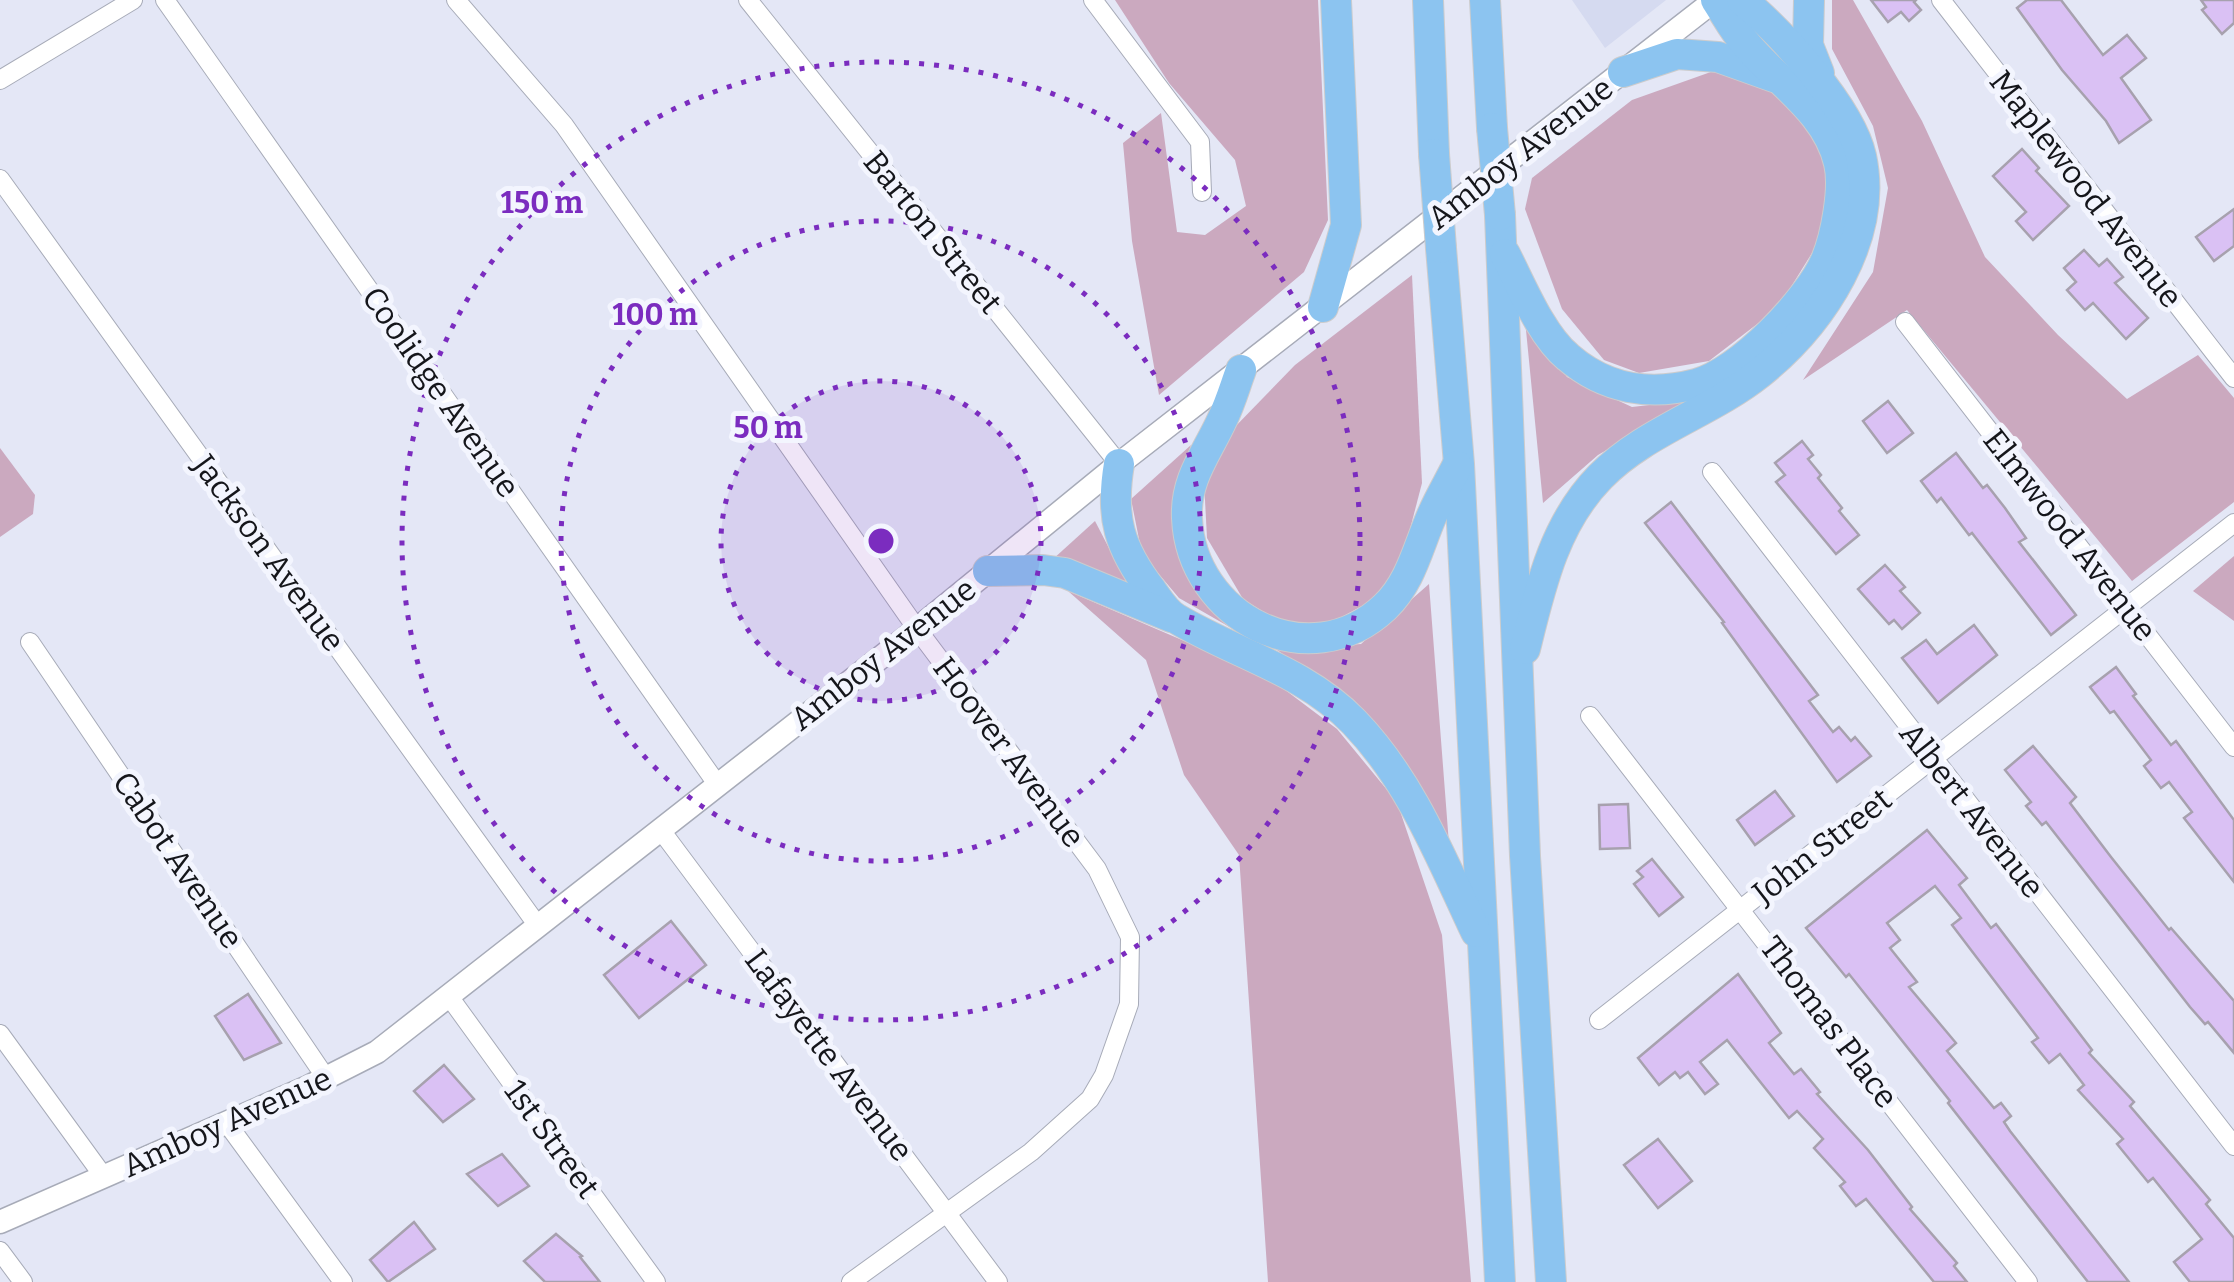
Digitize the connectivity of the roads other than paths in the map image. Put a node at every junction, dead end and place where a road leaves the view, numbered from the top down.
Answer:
1 (133, 0) edge
2 (165, 0) edge
3 (456, 0) edge
4 (748, 0) edge
5 (1092, 0) edge
6 (1336, 0) edge
7 (1428, 0) edge
8 (1485, 0) edge
9 (1716, 0) edge
10 (1742, 0) edge
11 (1809, 0) edge
12 (1941, 0) edge
13 (1623, 72) junction
14 (0, 80) edge
15 (1783, 80) junction
16 (1828, 95) junction
17 (0, 179) edge
18 (1202, 192) dead end
19 (1500, 229) junction
20 (1323, 307) junction
21 (1905, 322) dead end
22 (1241, 370) junction
23 (2234, 378) edge
24 (1119, 464) junction
25 (1459, 464) junction
26 (1712, 472) dead end
27 (2234, 524) edge
28 (988, 571) junction
29 (2126, 608) junction
30 (1172, 617) junction
31 (917, 629) junction
32 (30, 642) dead end
33 (1518, 681) junction
34 (1590, 716) dead end
35 (2234, 747) edge
36 (1933, 759) junction
37 (717, 784) junction
38 (660, 829) junction
39 (1742, 908) junction
40 (538, 926) junction
41 (1481, 943) junction
42 (448, 996) junction
43 (1599, 1020) dead end
44 (0, 1034) edge
45 (326, 1078) junction
46 (226, 1122) junction
47 (2234, 1146) edge
48 (104, 1177) junction
49 (947, 1213) junction
50 (0, 1222) edge
51 (0, 1251) edge
52 (23, 1282) edge
53 (342, 1282) edge
54 (656, 1282) edge
55 (851, 1282) edge
56 (998, 1282) edge
57 (1500, 1282) edge
58 (1551, 1282) edge
59 (2028, 1282) edge

1 - 14 street
2 - 37 street, Coolidge Avenue
3 - 31 street, Hoover Avenue
4 - 24 street, Barton Street
5 - 18 street
6 - 20 highway
7 - 25 highway, bridge
8 - 19 highway, bridge
9 - 13 street, Amboy Avenue
9 - 15 highway
10 - 16 highway
11 - 16 highway
12 - 23 street, Maplewood Avenue
13 - 15 highway
13 - 20 street, Amboy Avenue
15 - 19 highway
16 - 33 highway
17 - 40 street, Jackson Avenue
19 - 33 highway
20 - 22 street, Amboy Avenue
21 - 29 street, Elmwood Avenue
22 - 24 street, Amboy Avenue
22 - 25 highway
24 - 28 street, Amboy Avenue
24 - 30 highway
25 - 41 highway
26 - 36 street, Albert Avenue
27 - 29 street, John Street
28 - 30 highway
28 - 31 street, Amboy Avenue
29 - 35 street, Elmwood Avenue
29 - 36 street, John Street
30 - 41 highway
31 - 37 street, Amboy Avenue
31 - 49 street, Hoover Avenue
32 - 45 street, Cabot Avenue
33 - 58 highway
34 - 39 street, Thomas Place
36 - 39 street, John Street
36 - 47 street, Albert Avenue
37 - 38 street, Amboy Avenue
38 - 40 street, Amboy Avenue
38 - 49 street, Lafayette Avenue
39 - 43 street, John Street
39 - 59 street, Thomas Place
40 - 42 street, Amboy Avenue
41 - 57 highway
42 - 45 street, Amboy Avenue
42 - 54 street, 1st Street
44 - 48 street
45 - 46 street, Amboy Avenue
46 - 48 street, Amboy Avenue
46 - 53 street
48 - 50 street, Amboy Avenue
49 - 55 street, Hoover Avenue
49 - 56 street, Lafayette Avenue
51 - 52 street

